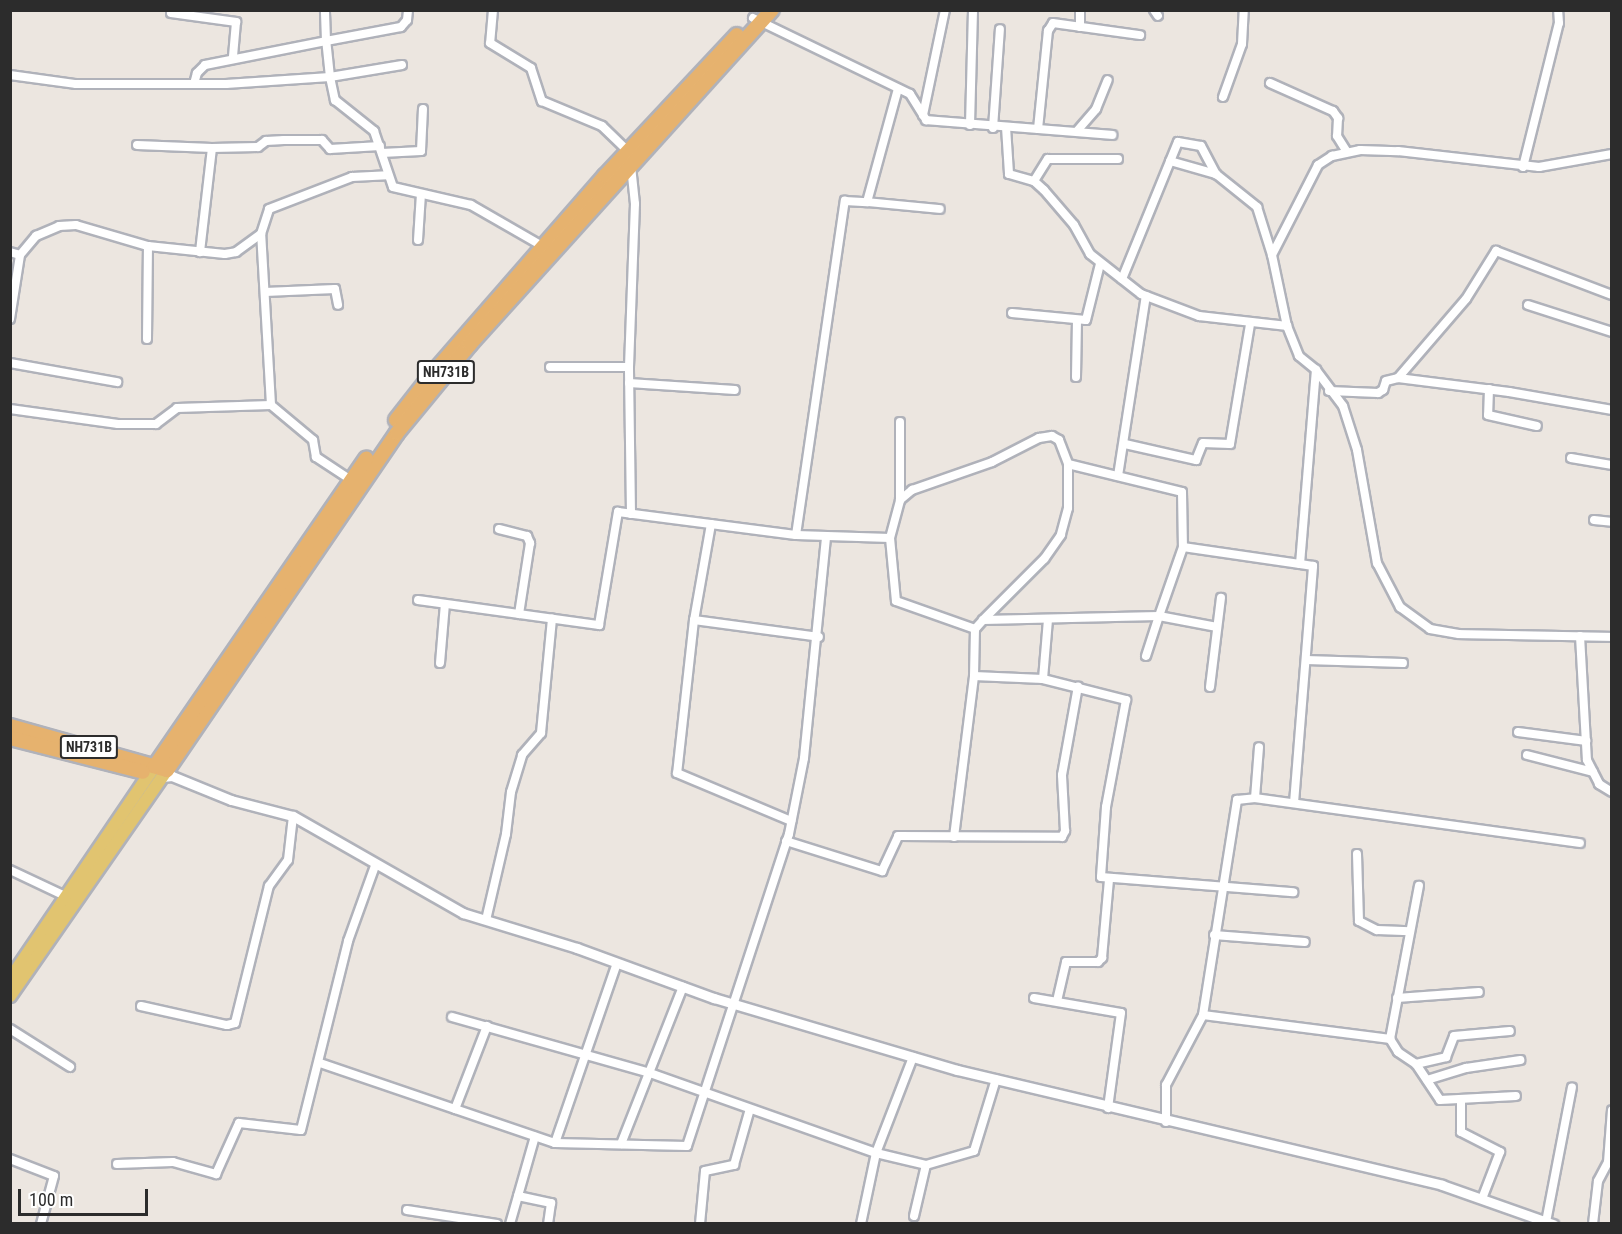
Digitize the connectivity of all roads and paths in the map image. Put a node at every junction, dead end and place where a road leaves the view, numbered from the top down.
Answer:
1 (325, 10) edge
2 (408, 10) edge
3 (494, 10) edge
4 (772, 10) edge
5 (945, 10) edge
6 (1080, 10) edge
7 (1244, 10) edge
8 (1558, 10) edge
9 (973, 12) edge
10 (171, 13) dead end
11 (758, 17) edge
12 (1080, 27) junction
13 (1000, 29) dead end
14 (1140, 35) dead end
15 (326, 41) junction
16 (233, 58) junction
17 (402, 65) dead end
18 (10, 75) edge
19 (330, 77) junction
20 (1107, 80) dead end
21 (1270, 83) dead end
22 (195, 84) junction
23 (898, 88) junction
24 (1223, 97) dead end
25 (423, 109) dead end
26 (923, 115) junction
27 (970, 125) junction
28 (1006, 127) junction
29 (993, 128) junction
30 (1038, 129) junction
31 (1077, 131) junction
32 (1112, 135) dead end
33 (136, 146) dead end
34 (212, 147) junction
35 (381, 150) junction
36 (1347, 152) junction
37 (1611, 154) edge
38 (631, 157) junction
39 (1118, 159) dead end
40 (1170, 161) junction
41 (1523, 166) junction
42 (1216, 174) junction
43 (387, 175) junction
44 (1034, 182) junction
45 (421, 194) junction
46 (867, 202) junction
47 (940, 209) dead end
48 (261, 234) junction
49 (418, 240) dead end
50 (148, 246) junction
51 (544, 247) junction
52 (10, 252) edge
53 (200, 252) junction
54 (20, 255) junction
55 (1272, 255) junction
56 (1100, 264) junction
57 (1122, 279) junction
58 (265, 292) junction
59 (1611, 295) edge
60 (1146, 296) junction
61 (338, 305) dead end
62 (1528, 305) dead end
63 (1012, 313) dead end
64 (10, 319) edge
65 (1077, 321) junction
66 (1250, 325) junction
67 (1287, 326) junction
68 (1611, 332) edge
69 (147, 339) dead end
70 (10, 363) edge
71 (550, 367) dead end
72 (629, 367) junction
73 (1316, 370) junction
74 (1076, 377) dead end
75 (1398, 378) junction
76 (117, 382) dead end
77 (629, 383) junction
78 (1489, 389) junction
79 (735, 390) dead end
80 (1329, 391) junction
81 (271, 405) junction
82 (10, 409) edge
83 (1611, 410) edge
84 (900, 422) dead end
85 (1537, 426) dead end
86 (1125, 444) junction
87 (1571, 458) dead end
88 (1068, 464) junction
89 (1611, 465) edge
90 (1118, 476) junction
91 (351, 480) junction
92 (900, 500) junction
93 (631, 514) junction
94 (1594, 520) dead end
95 (1611, 522) edge
96 (711, 524) junction
97 (499, 529) dead end
98 (796, 535) junction
99 (826, 538) junction
100 (890, 538) junction
101 (1183, 547) junction
102 (1300, 564) junction
103 (1221, 598) dead end
104 (418, 600) dead end
105 (445, 604) junction
106 (519, 614) junction
107 (1159, 616) junction
108 (552, 618) junction
109 (694, 620) junction
110 (983, 620) junction
111 (1048, 620) junction
112 (1217, 627) junction
113 (975, 629) junction
114 (1580, 636) junction
115 (819, 637) junction
116 (1611, 637) edge
117 (1146, 656) dead end
118 (1306, 660) junction
119 (440, 663) dead end
120 (1403, 663) dead end
121 (974, 676) junction
122 (1043, 679) junction
123 (1078, 686) junction
124 (1210, 687) dead end
125 (10, 726) edge
126 (1518, 732) dead end
127 (10, 738) edge
128 (1586, 741) junction
129 (1259, 747) dead end
130 (1527, 754) dead end
131 (1593, 772) junction
132 (161, 773) junction
133 (1611, 792) edge
134 (1255, 798) junction
135 (1294, 803) junction
136 (293, 816) junction
137 (791, 821) junction
138 (954, 837) junction
139 (786, 841) junction
140 (1580, 843) dead end
141 (1357, 854) dead end
142 (375, 866) junction
143 (10, 870) edge
144 (1109, 879) junction
145 (1220, 886) junction
146 (1419, 886) dead end
147 (1293, 892) dead end
148 (67, 897) junction
149 (486, 920) junction
150 (1410, 931) junction
151 (1214, 935) junction
152 (1305, 942) dead end
153 (617, 963) junction
154 (10, 979) edge
155 (683, 987) junction
156 (1479, 992) dead end
157 (10, 996) edge
158 (1034, 998) dead end
159 (1397, 998) junction
160 (1057, 1001) junction
161 (733, 1004) junction
162 (141, 1006) dead end
163 (1203, 1015) junction
164 (452, 1017) dead end
165 (487, 1026) junction
166 (10, 1029) edge
167 (1510, 1031) dead end
168 (1390, 1039) junction
169 (586, 1053) junction
170 (913, 1057) junction
171 (1520, 1060) dead end
172 (320, 1063) junction
173 (1416, 1064) junction
174 (70, 1067) dead end
175 (650, 1072) junction
176 (996, 1080) junction
177 (1426, 1080) junction
178 (1572, 1087) dead end
179 (704, 1094) junction
180 (1516, 1096) dead end
181 (1461, 1100) junction
182 (1108, 1107) junction
183 (455, 1109) junction
184 (750, 1109) junction
185 (1611, 1110) edge
186 (1166, 1122) junction
187 (535, 1136) junction
188 (555, 1143) junction
189 (621, 1144) junction
190 (876, 1153) junction
191 (10, 1159) edge
192 (117, 1164) dead end
193 (926, 1165) junction
194 (518, 1196) junction
195 (1482, 1199) junction
196 (407, 1210) dead end
197 (914, 1216) dead end
198 (1550, 1223) edge
199 (41, 1224) edge
200 (497, 1224) edge
201 (510, 1224) edge
202 (548, 1224) edge
203 (700, 1224) edge
204 (861, 1224) edge
205 (1593, 1224) edge

1 - 15 street
2 - 15 street
3 - 38 street
4 - 11 highway, NH731B
5 - 26 street
6 - 12 street
7 - 24 street
8 - 41 street
9 - 27 street
10 - 16 street
11 - 23 street
11 - 38 highway, NH731B
12 - 14 street
12 - 30 street
13 - 29 street
15 - 16 street
15 - 19 street
16 - 22 street
17 - 19 street
18 - 22 street
19 - 22 street
19 - 35 street
20 - 31 street
21 - 36 street
23 - 26 street
23 - 46 street
25 - 35 street
26 - 27 street
27 - 29 street
28 - 29 street
28 - 30 street
28 - 44 street
30 - 31 street
31 - 32 street
33 - 34 street
34 - 35 street
34 - 53 street
35 - 43 street
36 - 41 street
36 - 55 street
37 - 41 street
38 - 51 highway, NH731B
38 - 72 street
38 - 132 highway, NH731B
39 - 44 street
40 - 42 street
40 - 42 street
40 - 57 street
42 - 55 street
43 - 45 street
43 - 48 street
44 - 56 street
45 - 49 street
45 - 51 street
46 - 47 street
46 - 98 street
48 - 53 street
48 - 58 street
50 - 53 street
50 - 54 street
50 - 69 street
51 - 91 highway, NH731B
52 - 54 street
54 - 64 street
55 - 67 street
56 - 57 street
56 - 65 street
57 - 60 street
58 - 61 street
58 - 81 street
59 - 75 street
60 - 66 street
60 - 86 street
62 - 68 street
63 - 65 street
65 - 74 street
66 - 67 street
66 - 86 street
67 - 73 street
70 - 76 street
71 - 72 street
72 - 77 street
73 - 80 street
73 - 102 street
75 - 78 street
75 - 80 street
77 - 79 street
77 - 93 street
78 - 83 street
78 - 85 street
80 - 114 street
81 - 82 street
81 - 91 street
84 - 92 street
86 - 90 street
87 - 89 street
88 - 90 street
88 - 92 street
88 - 110 street
90 - 101 street
91 - 132 highway, NH731B
92 - 100 street
93 - 96 street
93 - 108 street
94 - 95 street
96 - 98 street
96 - 109 street
97 - 106 street
98 - 99 street
99 - 100 street
99 - 115 street
100 - 113 street
101 - 102 street
101 - 107 street
102 - 118 street
103 - 112 street
104 - 105 street
105 - 106 street
105 - 119 street
106 - 108 street
107 - 111 street
107 - 112 street
107 - 117 street
108 - 149 street
109 - 115 street
109 - 137 street
110 - 111 street
110 - 113 street
111 - 122 street
112 - 124 street
113 - 121 street
114 - 116 street
114 - 128 street
115 - 137 street
118 - 120 street
118 - 135 street
121 - 122 street
121 - 138 street
122 - 123 street
123 - 138 street
123 - 144 street
125 - 132 highway, NH731B
126 - 128 street
127 - 132 highway
128 - 131 street
129 - 134 street
130 - 131 street
131 - 133 street
132 - 136 street
132 - 148 main road
132 - 157 main road
134 - 135 street
134 - 145 street
135 - 140 street
136 - 142 street
136 - 162 street
137 - 139 street
138 - 139 street
139 - 161 street
141 - 150 street
142 - 149 street
142 - 172 street
143 - 148 street
144 - 145 street
144 - 160 street
145 - 147 street
145 - 151 street
146 - 150 street
148 - 154 main road
149 - 153 street
150 - 159 street
151 - 152 street
151 - 163 street
153 - 155 street
153 - 169 street
155 - 161 street
155 - 175 street
156 - 159 street
158 - 160 street
159 - 168 street
160 - 182 street
161 - 170 street
161 - 179 street
163 - 168 street
163 - 186 street
164 - 165 street
165 - 169 street
165 - 183 street
166 - 174 street
167 - 173 street
168 - 173 street
169 - 175 street
169 - 188 street
170 - 176 street
170 - 190 street
171 - 177 street
172 - 183 street
172 - 192 street
173 - 177 street
175 - 179 street
175 - 189 street
176 - 182 street
176 - 193 street
177 - 181 street
178 - 198 street
179 - 184 street
179 - 189 street
180 - 181 street
181 - 195 street
182 - 186 street
183 - 187 street
184 - 190 street
184 - 203 street
185 - 205 street
186 - 195 street
187 - 188 street
187 - 194 street
188 - 189 street
190 - 193 street
190 - 204 street
191 - 199 street
193 - 197 street
194 - 201 street
194 - 202 street
195 - 198 street
196 - 200 street

